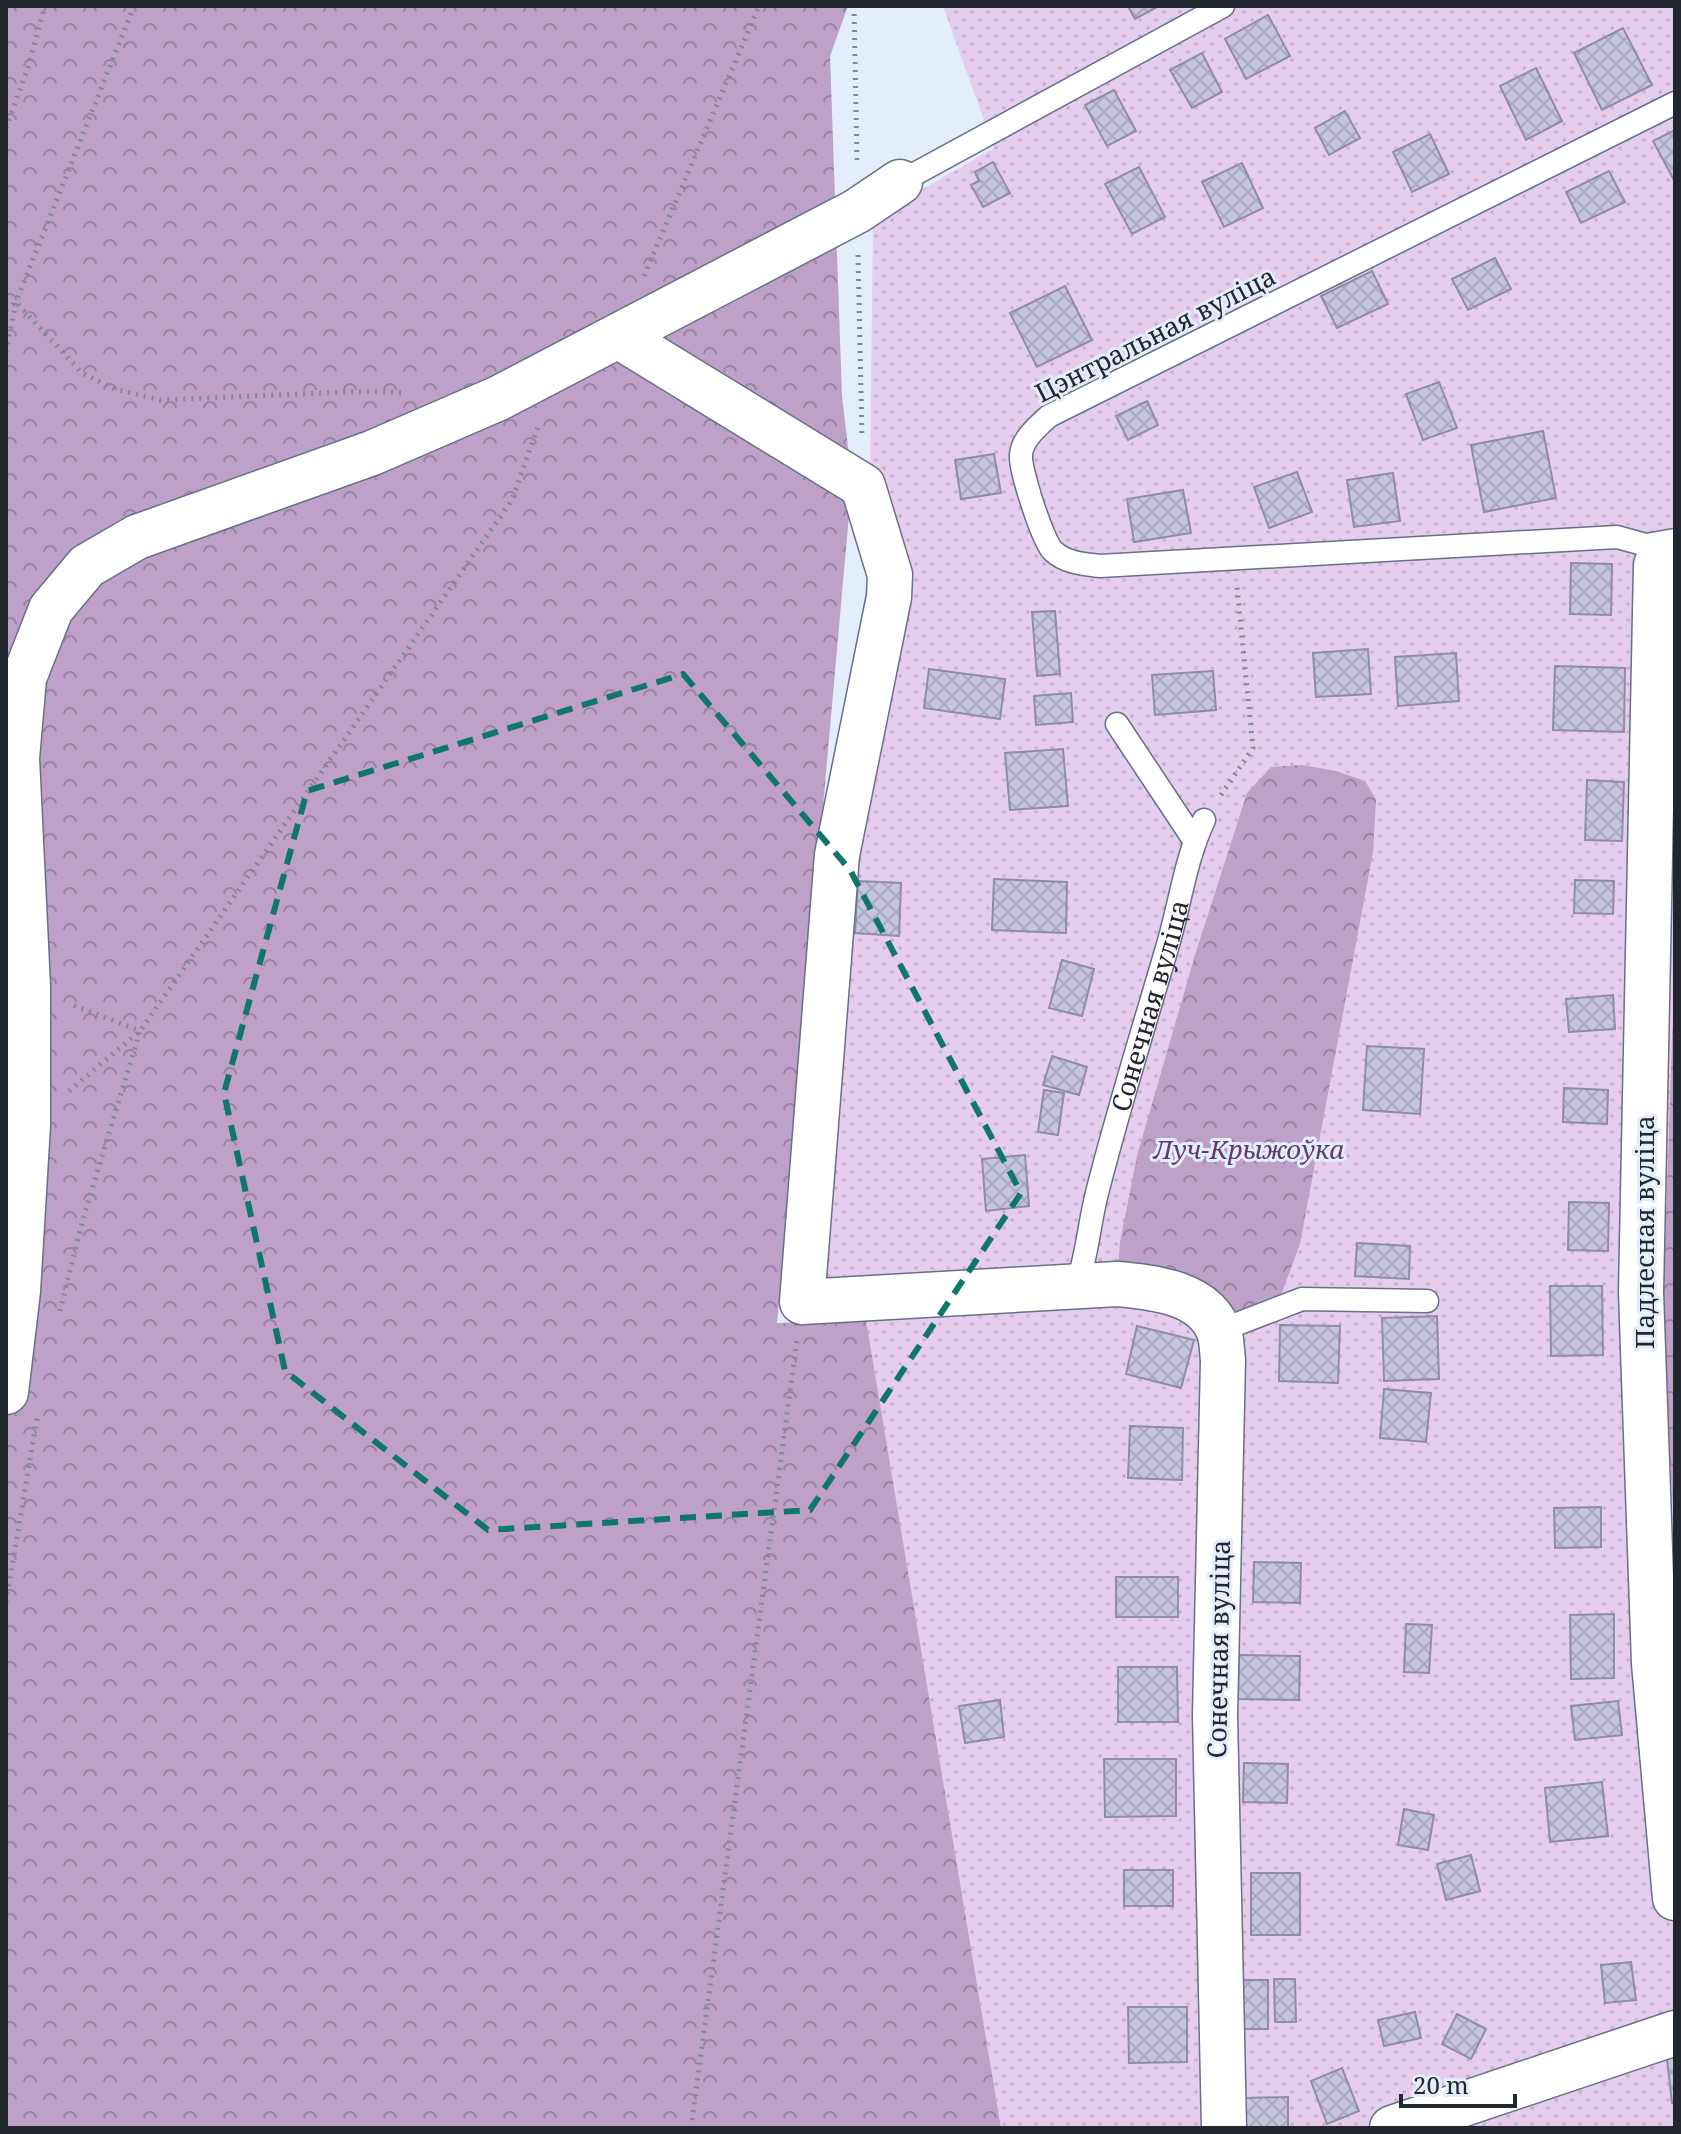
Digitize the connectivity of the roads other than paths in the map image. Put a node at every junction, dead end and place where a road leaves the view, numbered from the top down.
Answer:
1 (1223, 6) edge
2 (1675, 103) edge
3 (900, 182) joint
4 (618, 336) junction
5 (1659, 550) edge
6 (1117, 724) dead end
7 (1204, 820) road end
8 (1194, 840) junction
9 (1076, 1288) junction
10 (1427, 1301) dead end
11 (1219, 1331) junction
12 (23, 1398) edge
13 (1675, 1898) edge
14 (1675, 2033) edge
15 (1224, 2128) edge
16 (1392, 2128) edge

1 - 3 lane
2 - 5 lane, Цэнтральная вуліца
3 - 4 street
4 - 9 street
4 - 12 street
5 - 13 street, Падлесная вуліца
6 - 8 lane
7 - 8 lane, Сонечная вуліца
8 - 9 lane, Сонечная вуліца
9 - 11 street
10 - 11 lane
11 - 15 street, Сонечная вуліца
14 - 16 street

